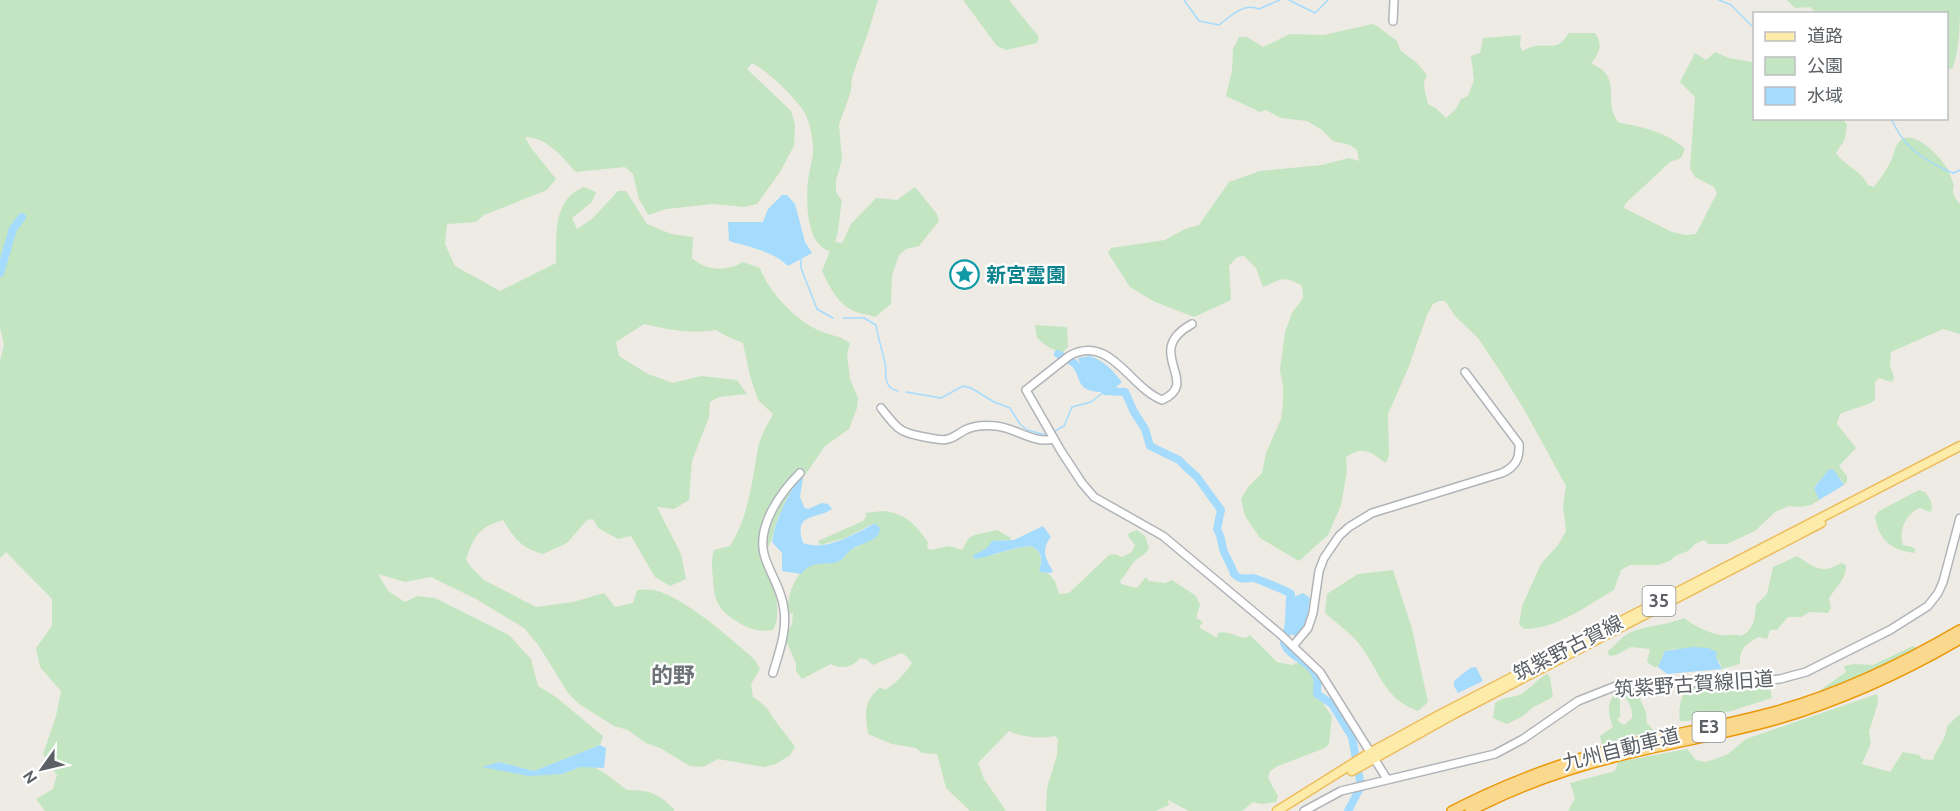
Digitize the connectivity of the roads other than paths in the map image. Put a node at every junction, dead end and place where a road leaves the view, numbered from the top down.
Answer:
1 (1394, 0) edge
2 (1393, 21) dead end
3 (1191, 324) dead end
4 (1465, 372) dead end
5 (881, 408) dead end
6 (1054, 439) junction
7 (1960, 446) edge
8 (1960, 452) edge
9 (800, 473) dead end
10 (1960, 518) edge
11 (1960, 630) edge
12 (1960, 639) edge
13 (1293, 646) junction
14 (773, 673) dead end
15 (1372, 755) junction
16 (1357, 764) junction
17 (1387, 779) junction
18 (1277, 811) edge
19 (1286, 811) edge
20 (1304, 811) edge
21 (1452, 811) edge
22 (1470, 811) edge

1 - 2 street
3 - 6 street
4 - 13 street
5 - 6 street
6 - 13 street
7 - 15 main road, 筑紫野古賀線 / 35
8 - 15 main road, 筑紫野古賀線 / 35
9 - 14 street
10 - 17 street, 筑紫野古賀線旧道
11 - 21 highway, 九州自動車道 / E3
12 - 22 highway, 九州自動車道 / E3
13 - 15 street
15 - 16 main road, 筑紫野古賀線 / 35
15 - 17 street
16 - 18 main road, 筑紫野古賀線 / 35
16 - 19 main road, 筑紫野古賀線 / 35
17 - 20 street, 筑紫野古賀線旧道

